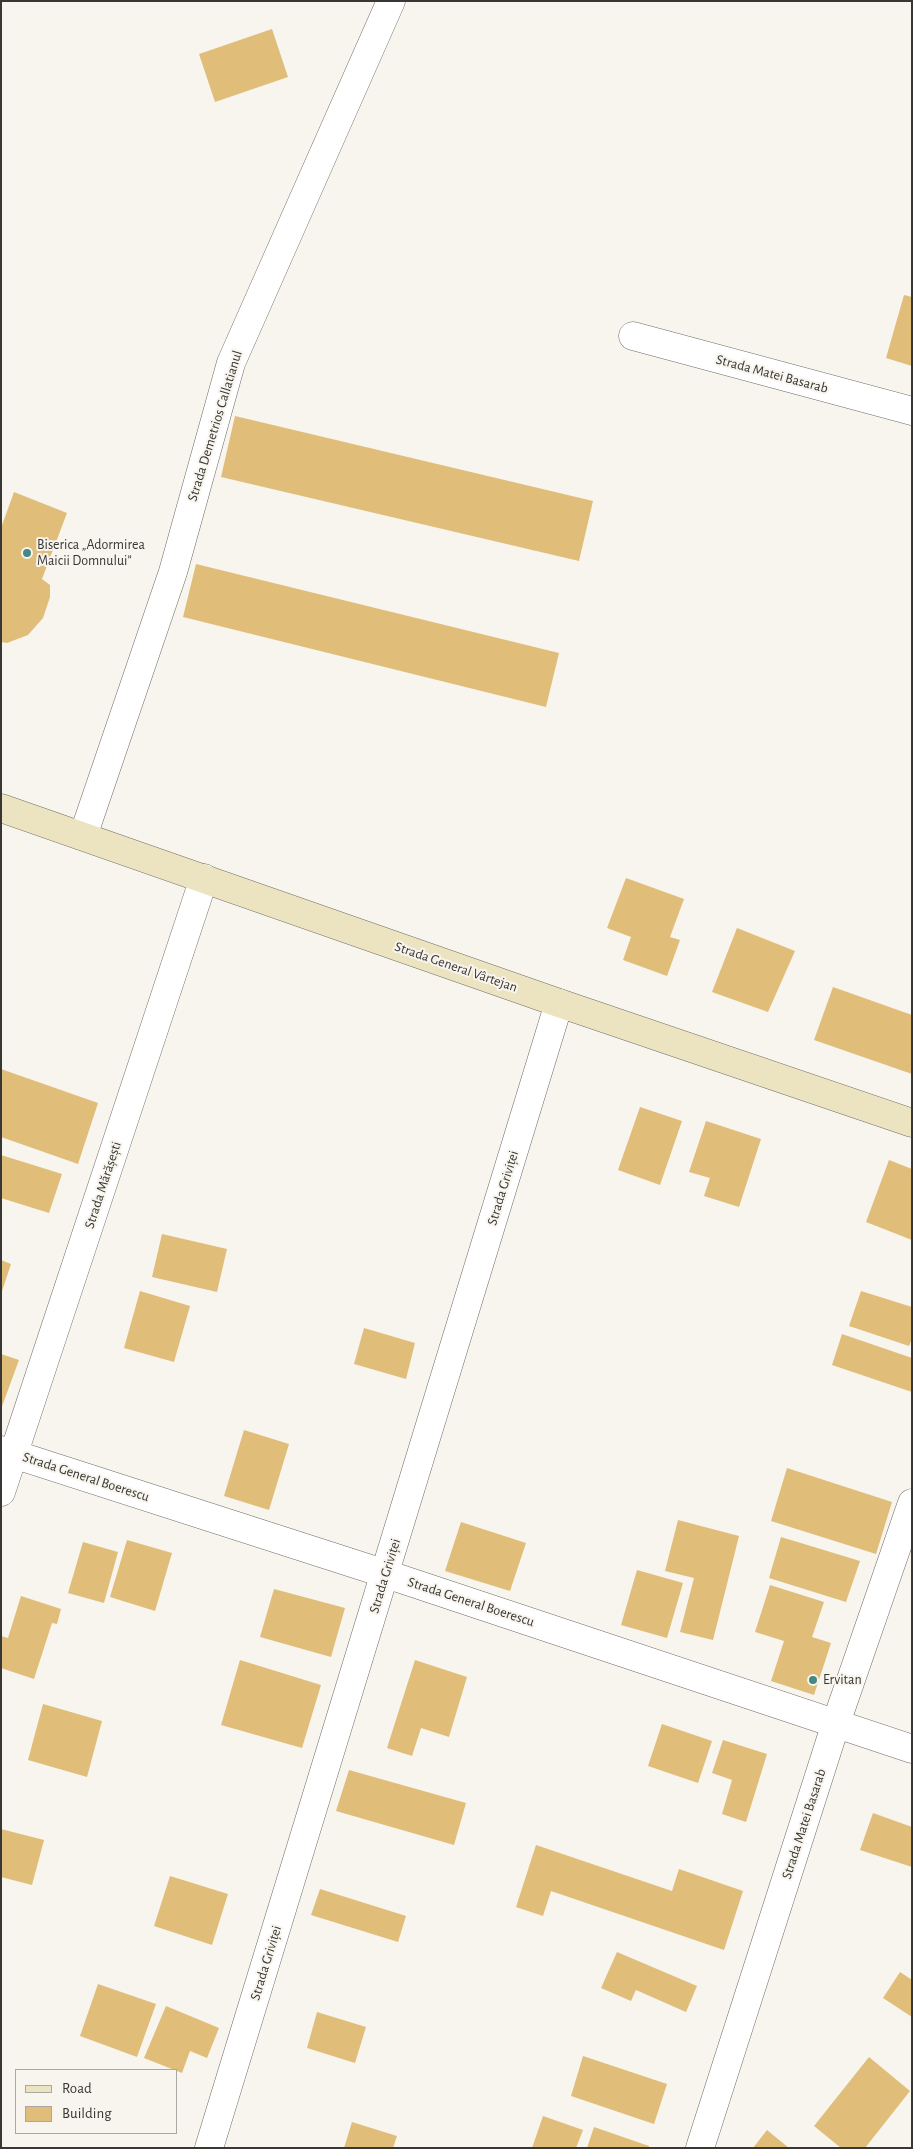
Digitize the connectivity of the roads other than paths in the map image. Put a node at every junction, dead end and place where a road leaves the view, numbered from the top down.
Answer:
1 (391, 1) edge
2 (633, 336) dead end
3 (912, 411) edge
4 (1, 808) edge
5 (83, 836) junction
6 (204, 878) junction
7 (559, 1003) junction
8 (912, 1123) edge
9 (8, 1452) edge
10 (1, 1492) edge
11 (912, 1503) edge
12 (386, 1574) junction
13 (836, 1723) junction
14 (912, 1749) edge
15 (209, 2148) edge
16 (700, 2148) edge

1 - 5 street, Strada Demetrios Callatianul
2 - 3 street, Strada Matei Basarab
4 - 5 street, Strada General Vârtejan
5 - 6 street, Strada General Vârtejan
6 - 7 street, Strada General Vârtejan
6 - 9 street, Strada Mărășești
7 - 8 street, Strada General Vârtejan
7 - 12 street, Strada Griviței
9 - 10 street, Strada Mărășești
9 - 12 street, Strada General Boerescu
11 - 13 street, Strada Matei Basarab
12 - 13 street, Strada General Boerescu
12 - 15 street, Strada Griviței
13 - 14 street, Strada General Boerescu
13 - 16 street, Strada Matei Basarab

